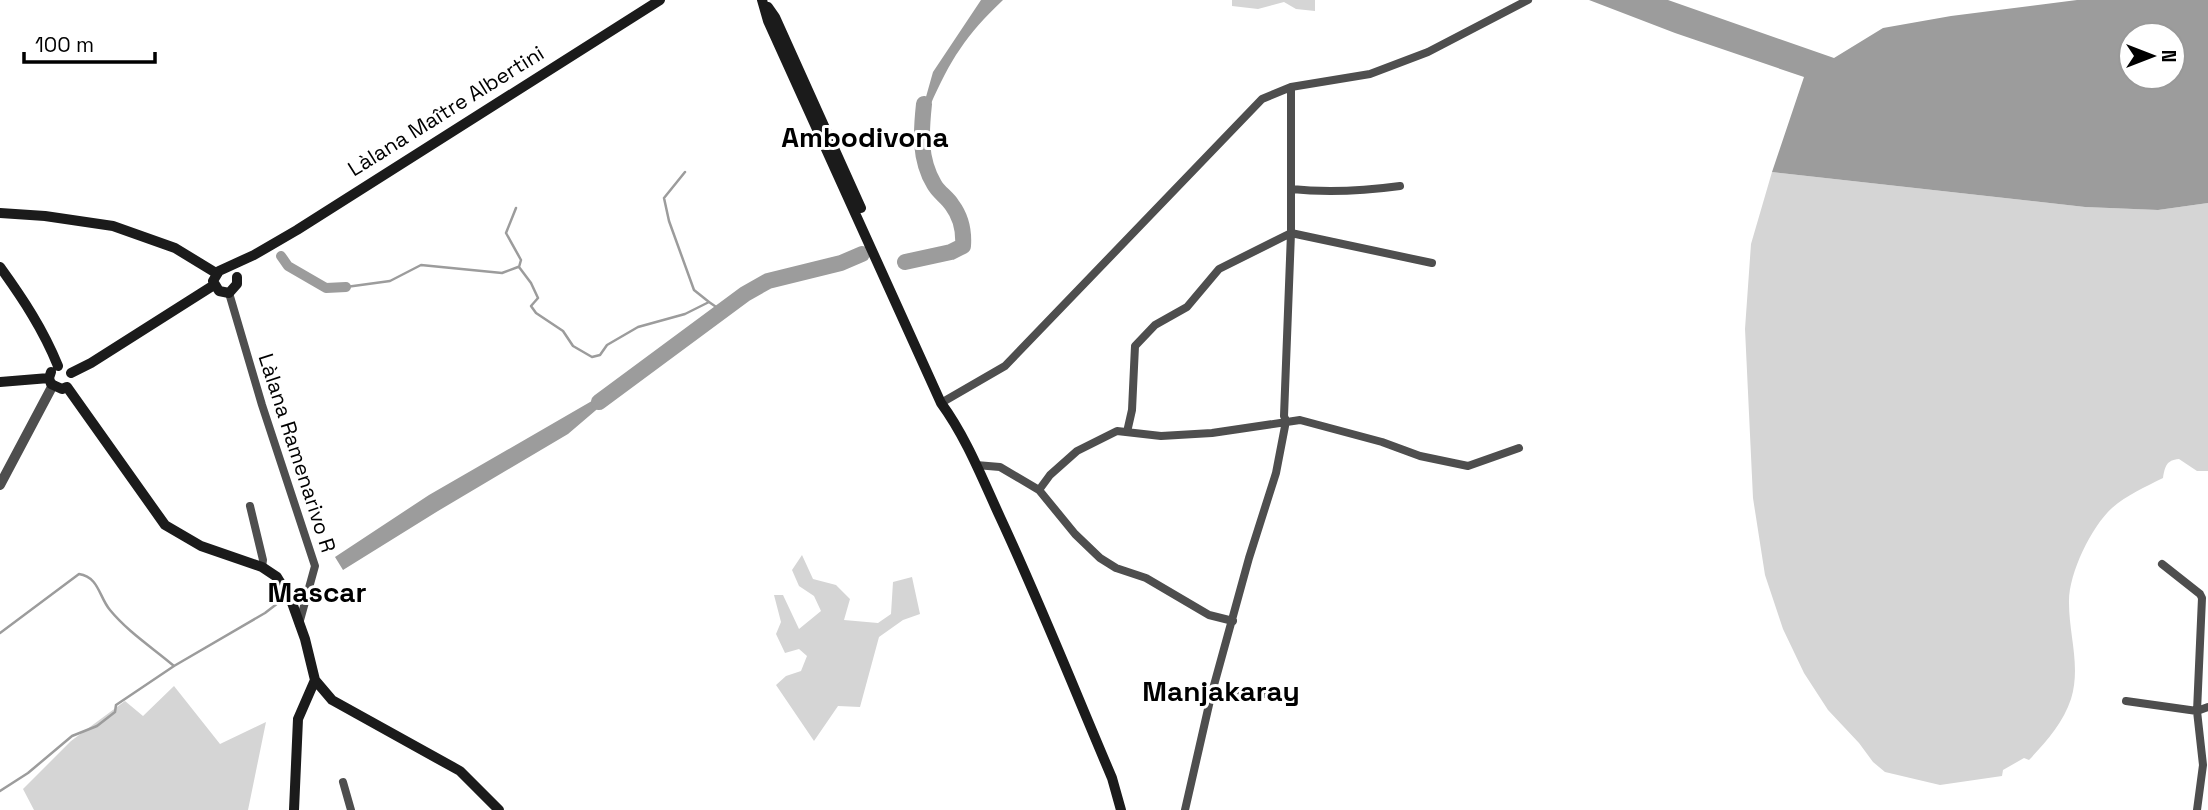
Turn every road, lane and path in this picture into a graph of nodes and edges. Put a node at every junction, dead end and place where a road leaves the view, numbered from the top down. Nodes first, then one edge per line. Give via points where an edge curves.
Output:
1 (660, 0) edge
2 (763, 0) edge
3 (1528, 0) edge
4 (1291, 87) junction
5 (1399, 186) dead end
6 (1291, 189) junction
7 (0, 213) edge
8 (1291, 233) junction
9 (254, 255) junction
10 (1432, 263) dead end
11 (0, 267) edge
12 (219, 271) junction
13 (237, 277) junction
14 (214, 285) junction
15 (229, 293) junction
16 (58, 366) junction
17 (71, 373) junction
18 (0, 382) edge
19 (51, 382) junction
20 (67, 387) junction
21 (944, 401) junction
22 (1286, 421) junction
23 (1127, 432) junction
24 (1519, 448) dead end
25 (976, 465) junction
26 (0, 485) edge
27 (1039, 490) junction
28 (250, 506) dead end
29 (2162, 564) dead end
30 (262, 567) junction
31 (1233, 621) junction
32 (299, 624) junction
33 (315, 680) junction
34 (1271, 695) dead end
35 (1211, 696) junction
36 (2126, 701) dead end
37 (2208, 707) edge
38 (2197, 710) junction
39 (343, 782) dead end
40 (294, 810) edge
41 (351, 810) edge
42 (499, 810) edge
43 (1121, 810) edge
44 (1185, 810) edge
45 (2197, 810) edge

1 - 9 main road, Làlana Maître Albertini
2 - 21 main road via 768,22 838,164
3 - 4 street via 1428,52 1370,74
4 - 6 street
4 - 21 street via 1262,99 1005,366
5 - 6 street via 1356,192
6 - 8 street
7 - 12 main road via 113,226 175,247
8 - 10 street
8 - 22 street
8 - 23 street via 1219,269 1186,307 1155,325 1135,346
9 - 12 main road, Làlana Maître Albertini
9 - 13 main road, Làlana Maître Albertini
11 - 16 main road via 47,337
12 - 13 main road via 232,271
12 - 14 main road
13 - 15 main road
14 - 15 main road via 219,292
14 - 17 main road
15 - 32 street, Làlana Ramenarivo R via 315,566
16 - 17 main road
16 - 19 main road via 52,368
17 - 20 main road
18 - 19 main road
19 - 20 main road
19 - 26 street
20 - 30 main road via 165,525 201,546
21 - 25 main road
22 - 23 street via 1212,433 1161,436
22 - 24 street via 1300,420 1468,466
22 - 31 street via 1276,473
23 - 27 street via 1117,431 1077,451
25 - 27 street via 1000,467
25 - 43 main road via 1112,778
27 - 31 street via 1100,558 1146,578 1209,615
28 - 30 street
29 - 38 street via 2202,598
30 - 32 main road via 277,578
31 - 35 street
32 - 33 main road
33 - 40 main road via 298,719
33 - 42 main road via 332,700 460,771
34 - 35 street via 1247,691
35 - 44 street
36 - 38 street
37 - 38 street
38 - 45 street via 2203,765
39 - 41 street

